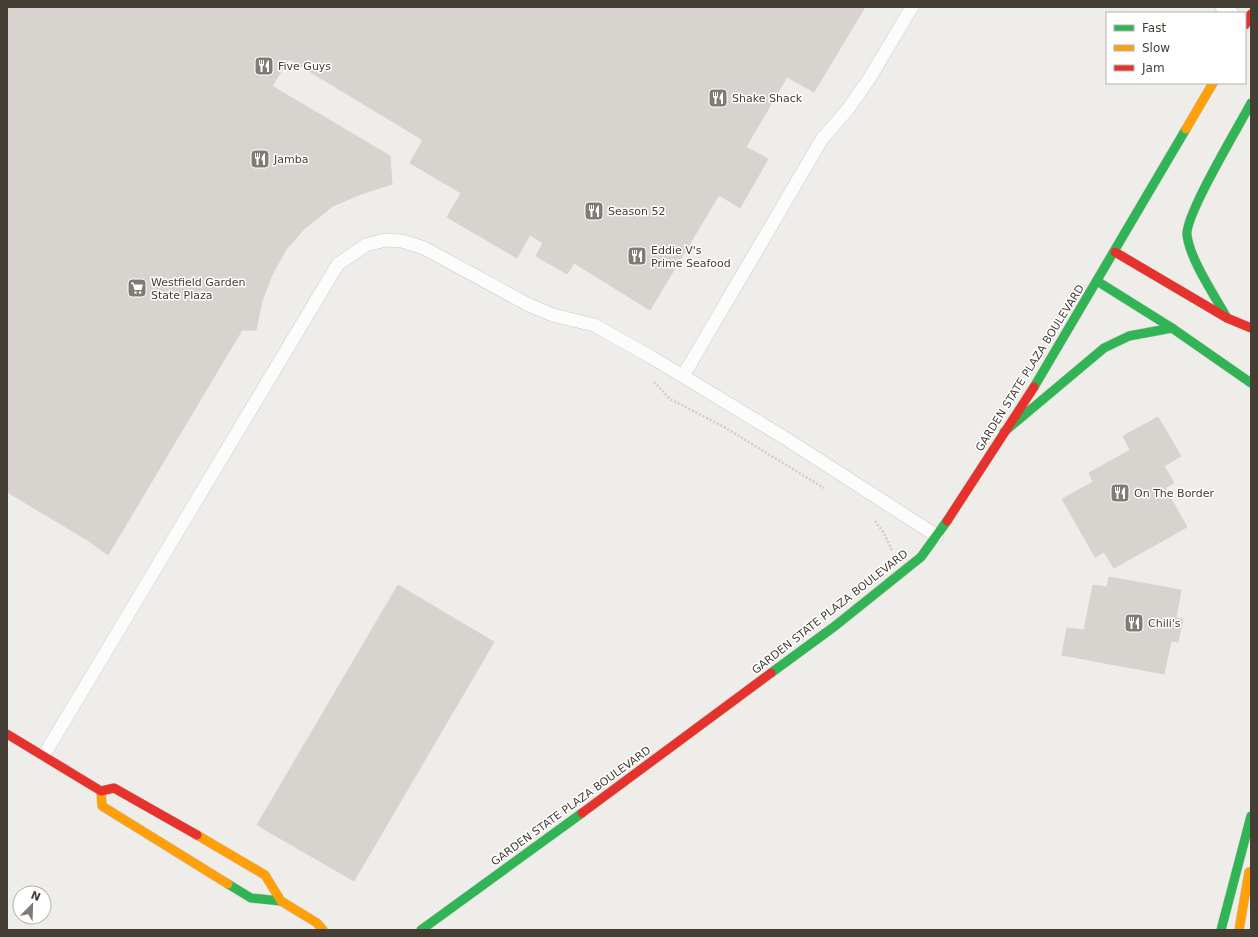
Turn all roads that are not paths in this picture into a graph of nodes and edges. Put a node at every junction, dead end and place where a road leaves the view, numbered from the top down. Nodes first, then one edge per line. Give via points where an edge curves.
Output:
1 (912, 7) edge
2 (1212, 84) edge
3 (1251, 103) edge
4 (1115, 252) junction
5 (1097, 281) junction
6 (1228, 318) junction
7 (1172, 328) junction
8 (1251, 328) edge
9 (683, 376) junction
10 (1251, 383) edge
11 (1004, 432) junction
12 (938, 536) junction
13 (7, 734) edge
14 (44, 755) junction
15 (101, 791) junction
16 (1251, 816) edge
17 (1250, 864) dead end
18 (282, 901) junction
19 (323, 930) edge
20 (421, 930) edge
21 (1221, 930) edge
22 (1239, 930) edge

1 - 9 lane via 869,79 822,139
2 - 4 main road, GARDEN STATE PLAZA BOULEVARD
3 - 6 main road via 1192,213 1187,234 1192,254
4 - 5 main road, GARDEN STATE PLAZA BOULEVARD
4 - 6 main road
5 - 7 main road
5 - 11 main road, GARDEN STATE PLAZA BOULEVARD via 1049,364
6 - 8 main road
7 - 10 main road
7 - 11 main road via 1119,338
9 - 12 lane
9 - 14 lane via 594,325 553,315 529,305 424,248 402,241 385,240 366,245 338,264
11 - 12 main road, GARDEN STATE PLAZA BOULEVARD
12 - 20 main road, GARDEN STATE PLAZA BOULEVARD via 921,557 835,626
13 - 14 main road
14 - 15 main road
15 - 18 main road via 114,788 265,875
15 - 18 main road via 102,806 245,894 252,898
16 - 21 main road
17 - 22 main road
18 - 19 main road via 317,923

